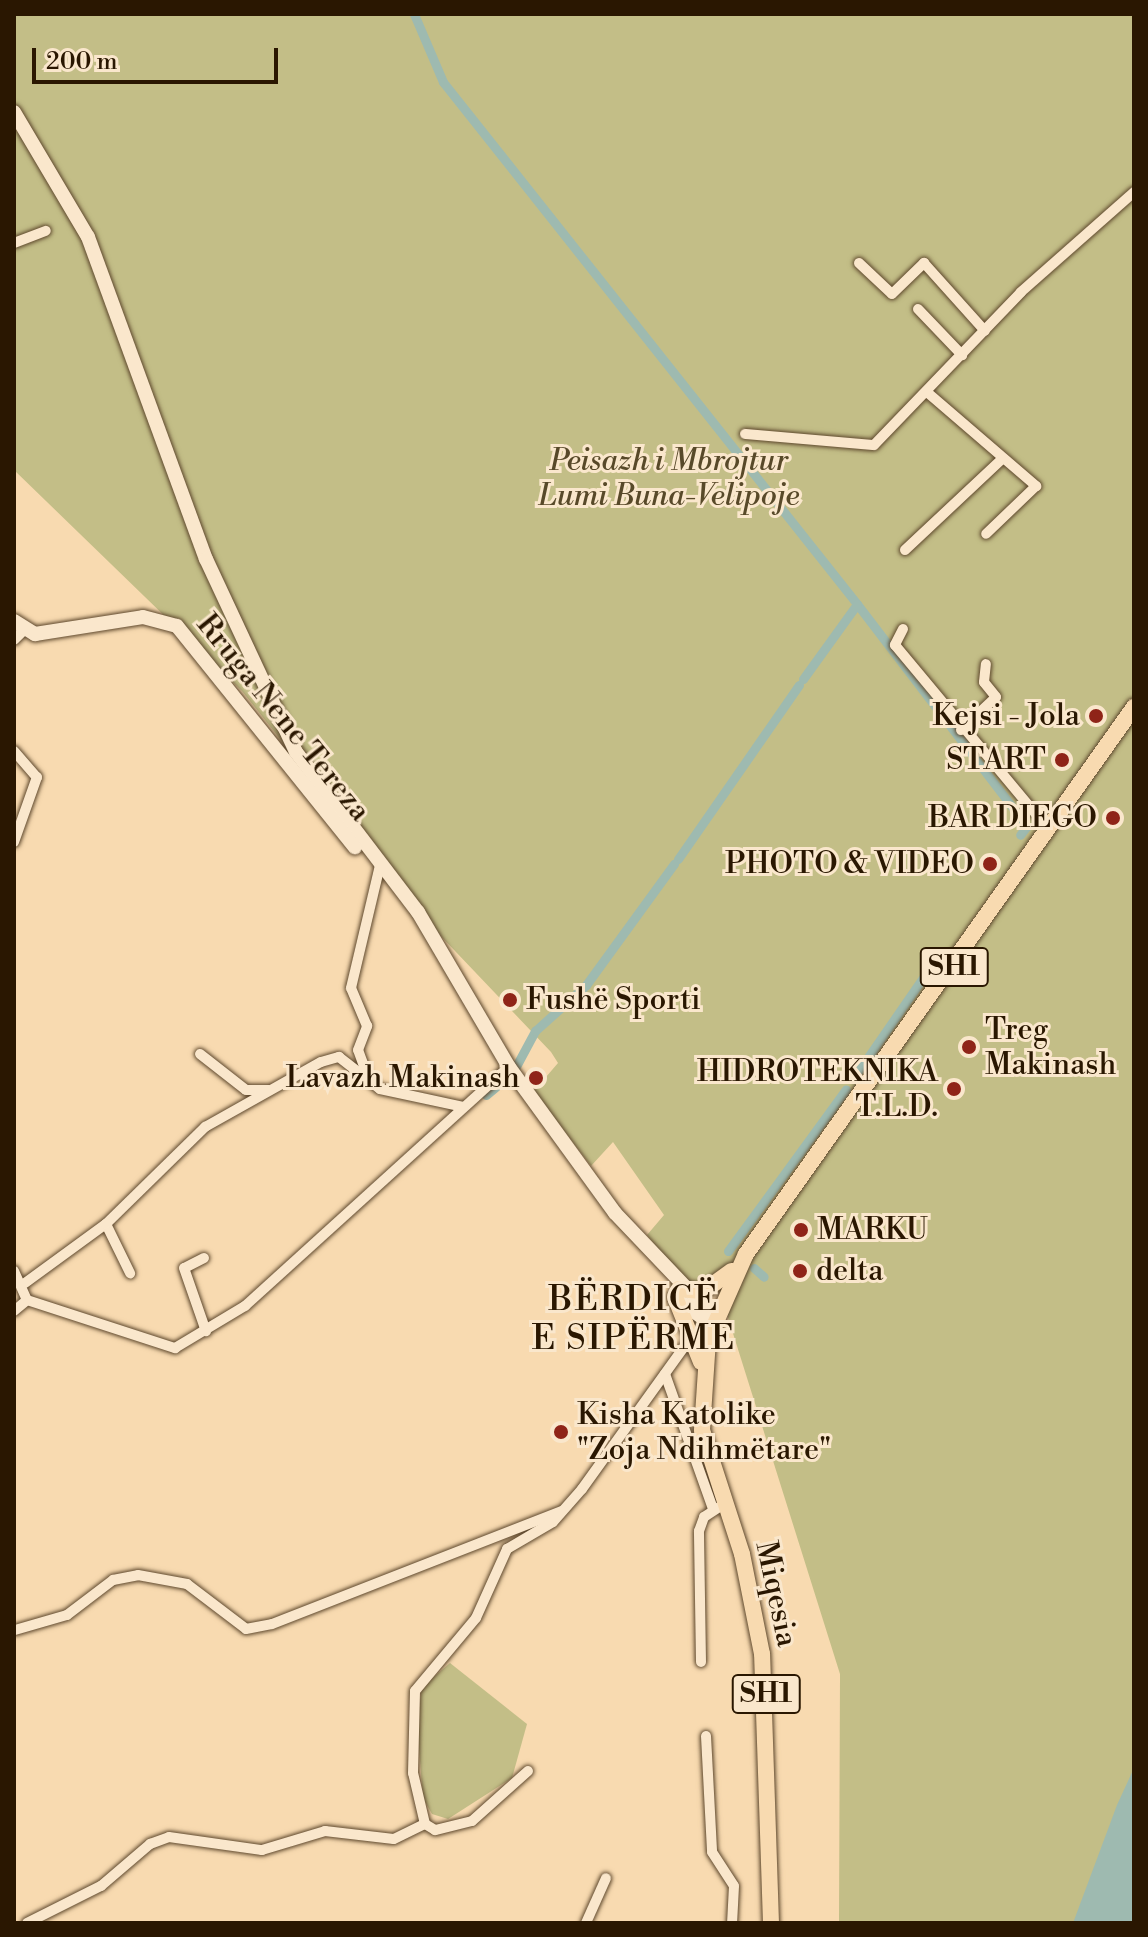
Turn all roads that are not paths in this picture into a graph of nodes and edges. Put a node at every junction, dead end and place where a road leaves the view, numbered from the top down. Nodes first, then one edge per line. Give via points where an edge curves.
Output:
1 (14, 112) edge
2 (1134, 192) edge
3 (46, 231) dead end
4 (14, 243) edge
5 (859, 263) dead end
6 (918, 309) dead end
7 (985, 331) junction
8 (962, 355) junction
9 (928, 393) junction
10 (745, 434) dead end
11 (1003, 458) junction
12 (986, 534) dead end
13 (905, 550) dead end
14 (903, 629) dead end
15 (17, 630) edge
16 (986, 664) dead end
17 (1134, 707) edge
18 (961, 730) junction
19 (14, 751) edge
20 (1049, 830) junction
21 (14, 842) edge
22 (376, 860) junction
23 (200, 1054) dead end
24 (513, 1073) junction
25 (368, 1075) junction
26 (286, 1084) junction
27 (463, 1107) junction
28 (106, 1224) junction
29 (204, 1258) dead end
30 (739, 1265) junction
31 (14, 1271) edge
32 (130, 1273) dead end
33 (25, 1283) junction
34 (677, 1293) junction
35 (27, 1300) junction
36 (14, 1311) edge
37 (714, 1322) junction
38 (206, 1331) junction
39 (693, 1334) junction
40 (702, 1373) junction
41 (665, 1374) junction
42 (719, 1506) junction
43 (564, 1510) junction
44 (15, 1630) edge
45 (701, 1662) dead end
46 (706, 1736) dead end
47 (528, 1771) dead end
48 (425, 1824) junction
49 (606, 1878) dead end
50 (27, 1923) edge
51 (586, 1923) edge
52 (732, 1923) edge
53 (771, 1923) edge

1 - 22 main road via 78,216 234,628 322,793
2 - 7 street
3 - 4 street
5 - 7 street via 892,294 924,263
6 - 8 street
7 - 8 street
8 - 9 street
9 - 10 street via 865,448
9 - 11 street
11 - 12 street via 1036,490
11 - 13 street
14 - 18 street via 895,645
15 - 22 main road, Rruga Nene Tereza via 47,635 143,617 177,626 341,835
16 - 18 street via 984,682 996,697
17 - 20 main road, SH1
18 - 20 street
19 - 21 street via 37,777
20 - 30 main road, SH1
22 - 24 main road via 430,929
22 - 25 street via 351,988 364,1008 358,1050
23 - 26 street via 211,1070 255,1093
24 - 27 street
24 - 34 main road
25 - 26 street via 339,1057
25 - 27 street via 380,1089
26 - 28 street via 205,1127
27 - 38 street via 245,1306
28 - 32 street
28 - 33 street
29 - 38 street via 184,1268
30 - 34 main road via 710,1289
30 - 37 main road, SH1
31 - 33 street
33 - 35 street
34 - 37 main road
34 - 39 main road
35 - 36 street
35 - 38 street via 166,1348
37 - 40 main road, SH1
39 - 40 main road
39 - 41 street
40 - 42 main road, Miqesia / SH1 via 700,1415
41 - 42 street
41 - 43 street
42 - 45 street via 701,1523 696,1564 706,1641
42 - 53 main road, Miqesia / SH1 via 762,1654
43 - 44 street via 272,1624 246,1629 187,1584 138,1575 113,1580 67,1615
43 - 48 street via 507,1549 471,1626 420,1680 410,1710
46 - 52 street via 712,1852 734,1886
47 - 48 street via 472,1821 435,1830
48 - 50 street via 394,1839 325,1831 262,1850 169,1837 150,1844 101,1886
49 - 51 street

